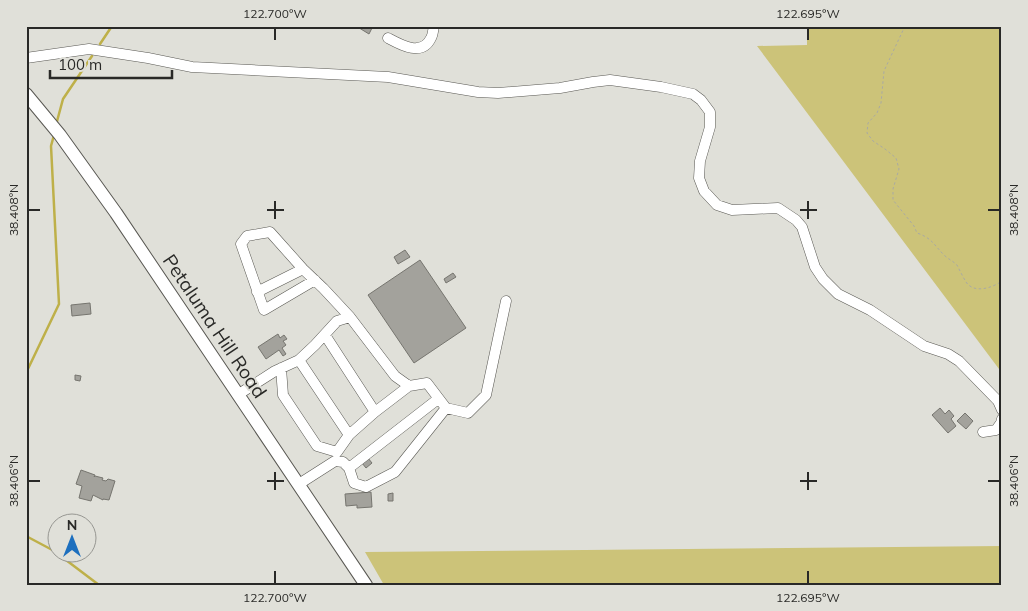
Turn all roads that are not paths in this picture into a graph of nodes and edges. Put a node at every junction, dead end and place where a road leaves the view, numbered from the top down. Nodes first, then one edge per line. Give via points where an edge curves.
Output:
1 (434, 26) edge
2 (388, 38) dead end
3 (26, 58) edge
4 (26, 94) edge
5 (303, 269) junction
6 (315, 280) junction
7 (257, 292) junction
8 (506, 300) dead end
9 (350, 317) junction
10 (324, 334) junction
11 (299, 360) junction
12 (281, 368) junction
13 (409, 386) junction
14 (239, 394) junction
15 (438, 399) junction
16 (446, 408) junction
17 (1002, 410) edge
18 (375, 412) junction
19 (1002, 420) edge
20 (983, 432) dead end
21 (349, 435) junction
22 (336, 457) junction
23 (349, 468) junction
24 (300, 484) junction
25 (366, 585) edge

1 - 2 lane via 431,38 416,49 404,47
3 - 17 lane via 89,49 192,67 388,77 478,92 560,88 610,80 693,94 710,112 710,127 700,161 699,178 704,192 717,205 732,210 778,208 796,220 802,227 815,266 838,294 870,310 924,346 959,361 998,401
4 - 14 main road, Petaluma Hill Road via 116,213
5 - 6 lane
5 - 7 lane
5 - 7 lane via 270,232 247,236 241,244
6 - 7 lane via 264,310
6 - 9 lane
8 - 16 lane via 486,395 468,412
9 - 10 lane via 337,321
9 - 13 lane via 395,376
10 - 11 lane
10 - 18 lane
11 - 12 lane
11 - 21 lane
12 - 14 lane
12 - 22 lane via 283,395 317,446
13 - 15 lane via 426,383
13 - 18 lane
14 - 24 main road, Petaluma Hill Road
15 - 16 lane
15 - 23 lane
16 - 23 lane via 395,472 366,486 354,483
18 - 21 lane
19 - 20 lane via 996,430
21 - 22 lane
22 - 23 lane
22 - 24 lane
24 - 25 main road, Petaluma Hill Road

